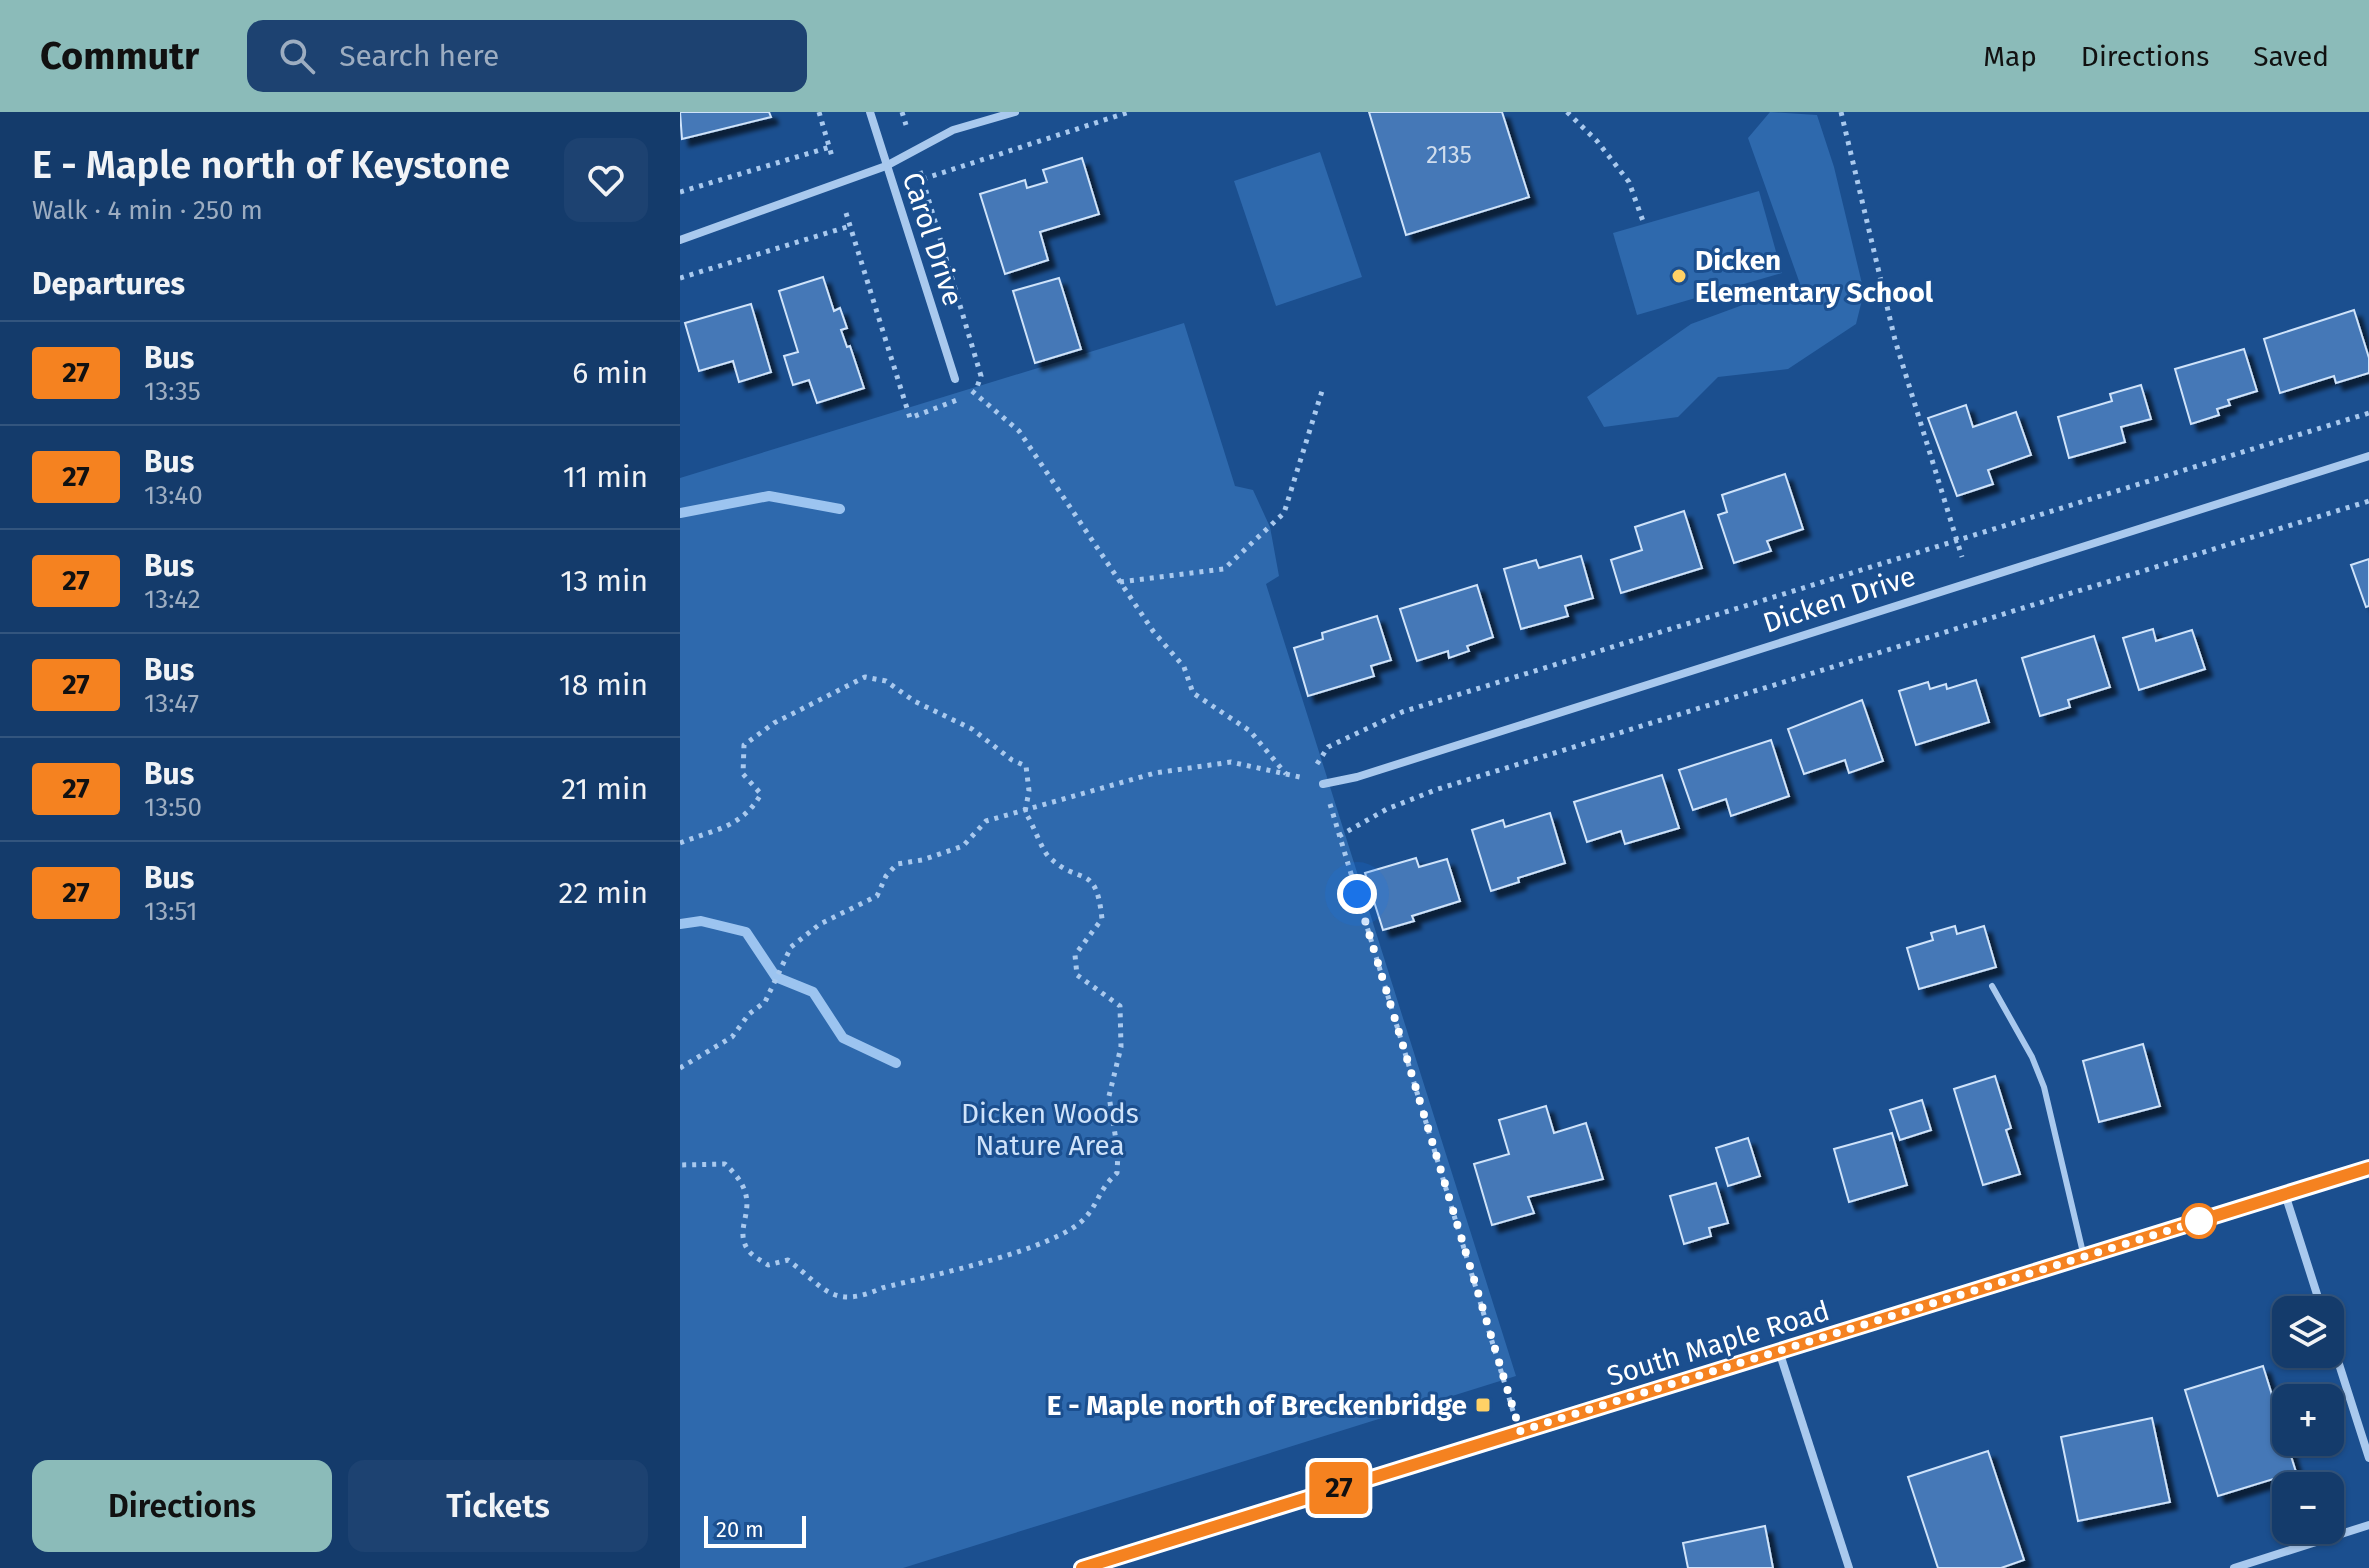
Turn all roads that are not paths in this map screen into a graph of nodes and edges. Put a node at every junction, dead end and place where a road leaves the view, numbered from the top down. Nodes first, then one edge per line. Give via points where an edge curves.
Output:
1 (870, 112) edge
2 (1015, 112) edge
3 (886, 166) junction
4 (680, 240) edge
5 (955, 379) road end
6 (2369, 456) edge
7 (1323, 784) road end
8 (1992, 986) dead end
9 (2369, 1168) edge
10 (2285, 1194) junction
11 (2084, 1257) junction
12 (2318, 1296) edge
13 (1779, 1351) junction
14 (2340, 1368) edge
15 (2369, 1458) edge
16 (2369, 1525) edge
17 (1082, 1568) edge
18 (1849, 1568) edge
19 (2234, 1568) edge

1 - 3 street, Carol Drive
2 - 3 street via 953,130
3 - 4 street
3 - 5 street, Carol Drive
6 - 7 street, Dicken Drive
8 - 11 lane via 2044,1087
9 - 10 street, South Maple Road
10 - 11 street, South Maple Road
10 - 12 street
11 - 13 street, South Maple Road
13 - 17 street, South Maple Road
13 - 18 street
14 - 15 street
16 - 19 street

